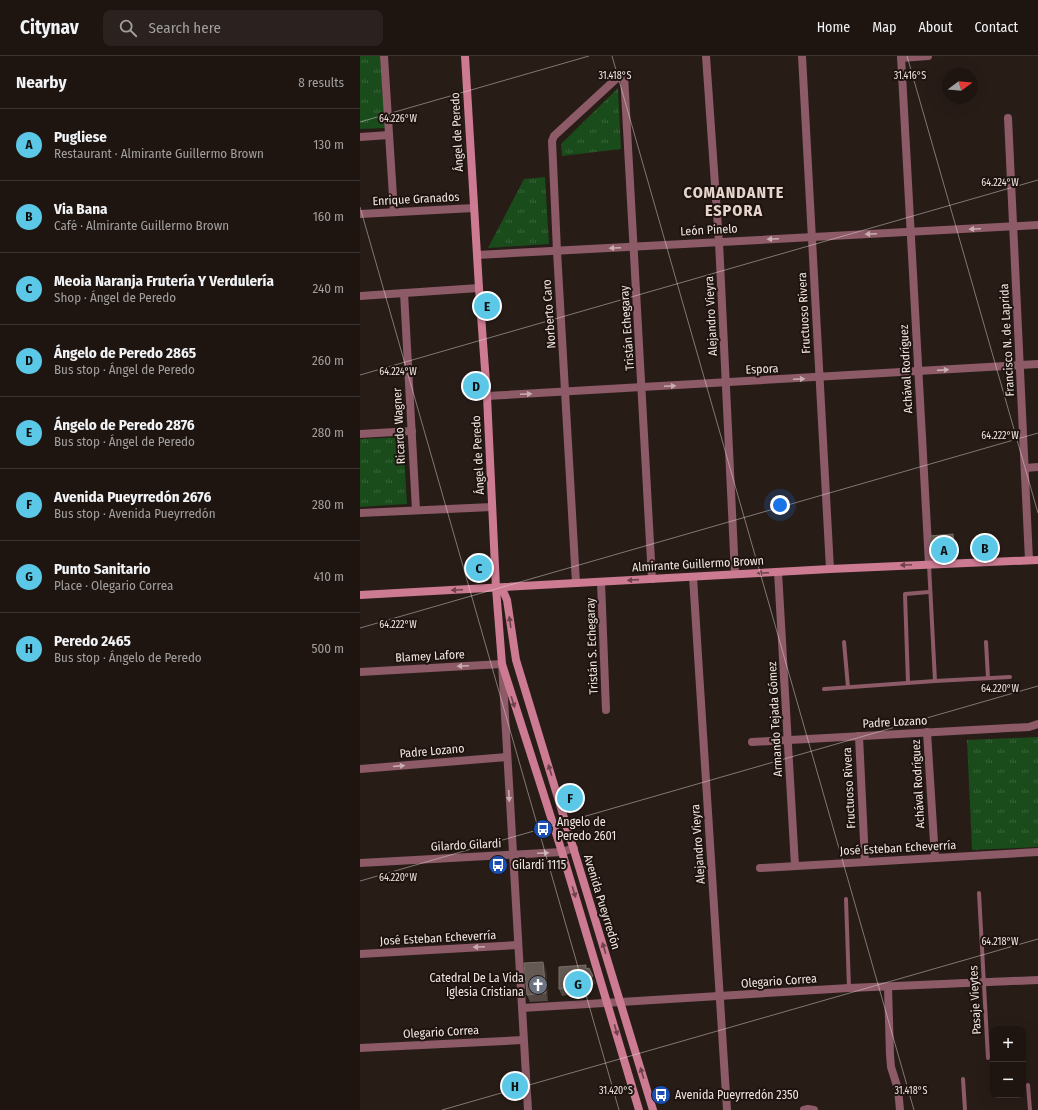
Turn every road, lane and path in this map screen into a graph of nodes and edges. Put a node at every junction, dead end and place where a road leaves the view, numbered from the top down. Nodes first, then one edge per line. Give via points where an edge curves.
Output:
1 (384, 56) edge
2 (465, 56) edge
3 (706, 56) edge
4 (802, 56) edge
5 (928, 56) edge
6 (901, 57) edge
7 (624, 75) joint
8 (1008, 118) dead end
9 (389, 135) junction
10 (360, 137) edge
11 (474, 208) junction
12 (394, 212) junction
13 (360, 214) edge
14 (1038, 225) edge
15 (1014, 227) junction
16 (910, 232) junction
17 (812, 237) junction
18 (719, 242) junction
19 (634, 246) junction
20 (556, 251) junction
21 (477, 255) junction
22 (479, 288) junction
23 (404, 293) junction
24 (360, 296) edge
25 (1038, 364) edge
26 (1020, 366) junction
27 (918, 372) junction
28 (820, 378) junction
29 (726, 383) junction
30 (642, 388) junction
31 (566, 392) junction
32 (487, 396) junction
33 (412, 431) junction
34 (360, 434) edge
35 (1038, 467) edge
36 (1025, 468) junction
37 (492, 507) junction
38 (416, 510) junction
39 (360, 514) edge
40 (1029, 560) junction
41 (1038, 560) edge
42 (929, 564) junction
43 (830, 569) junction
44 (778, 572) junction
45 (735, 574) junction
46 (693, 577) junction
47 (652, 579) junction
48 (602, 582) junction
49 (576, 583) junction
50 (496, 588) junction
51 (929, 592) junction
52 (360, 595) edge
53 (844, 642) dead end
54 (986, 642) dead end
55 (502, 664) junction
56 (360, 672) edge
57 (1010, 677) dead end
58 (988, 678) junction
59 (936, 681) junction
60 (908, 683) junction
61 (848, 687) junction
62 (824, 689) dead end
63 (606, 710) dead end
64 (1038, 724) edge
65 (927, 732) junction
66 (859, 736) junction
67 (788, 740) junction
68 (752, 742) dead end
69 (507, 758) junction
70 (360, 769) edge
71 (574, 848) junction
72 (562, 852) junction
73 (1038, 852) edge
74 (512, 854) junction
75 (935, 858) junction
76 (865, 862) junction
77 (360, 863) edge
78 (795, 866) junction
79 (760, 868) dead end
80 (979, 893) dead end
81 (846, 899) dead end
82 (518, 945) junction
83 (360, 954) edge
84 (1038, 980) edge
85 (984, 982) junction
86 (888, 987) junction
87 (849, 988) junction
88 (720, 997) junction
89 (621, 1003) junction
90 (608, 1004) junction
91 (522, 1008) junction
92 (523, 1040) junction
93 (360, 1048) edge
94 (988, 1058) dead end
95 (963, 1079) dead end
96 (1028, 1085) dead end
97 (528, 1110) edge
98 (639, 1110) edge
99 (653, 1110) edge
100 (727, 1110) edge
101 (804, 1110) edge
102 (814, 1110) edge
103 (900, 1110) edge
104 (965, 1110) edge
105 (1030, 1110) edge

1 - 9 street
2 - 11 main road, Ángel de Peredo
3 - 18 street, Alejandro Vieyra
4 - 17 street, Fructuoso Rivera
5 - 6 street
6 - 16 street, Achával Rodríguez
7 - 19 street, Tristán Echegaray
7 - 20 street, Norberto Caro via 617,78 554,136 552,141
8 - 15 street, Francisco N. de Laprida
9 - 10 street
9 - 12 street
11 - 12 street, Enrique Granados
11 - 21 main road, Ángel de Peredo
12 - 13 street, Enrique Granados
14 - 15 street, León Pinelo
15 -> 16 street, León Pinelo
15 - 26 street, Francisco N. de Laprida
16 -> 17 street, León Pinelo
16 - 27 street, Achával Rodríguez
17 -> 18 street, León Pinelo
17 - 28 street, Fructuoso Rivera
18 - 19 street, León Pinelo
18 - 29 street, Alejandro Vieyra
19 -> 20 street, León Pinelo
19 - 30 street, Tristán Echegaray
20 - 21 street, León Pinelo
20 - 31 street, Norberto Caro
21 - 22 main road, Ángel de Peredo
22 - 23 street
22 - 32 main road, Ángel de Peredo
23 - 24 street
23 - 33 street, Ricardo Wagner
25 - 26 street, Espora
27 -> 26 street, Espora
26 - 36 street, Francisco N. de Laprida
27 - 28 street, Espora
27 - 42 street, Achával Rodríguez
29 -> 28 street, Espora
28 - 43 street, Fructuoso Rivera
30 -> 29 street, Espora
29 - 45 street, Alejandro Vieyra
30 - 31 street, Espora
30 - 47 street, Tristán Echegaray
32 -> 31 street, Espora
31 - 49 street, Norberto Caro
32 - 37 main road, Ángel de Peredo
33 - 34 street
33 - 38 street, Ricardo Wagner
35 - 36 street
36 - 40 street, Francisco N. de Laprida
37 - 38 street
37 - 50 main road, Ángel de Peredo
38 - 39 street
40 - 41 main road, Almirante Guillermo Brown
40 - 42 main road, Almirante Guillermo Brown
42 -> 43 main road, Almirante Guillermo Brown
42 - 51 lane, Achával Rodríguez
43 - 44 main road, Almirante Guillermo Brown
44 -> 45 main road, Almirante Guillermo Brown
44 - 67 street, Armando Tejada Gómez
45 - 46 main road, Almirante Guillermo Brown
46 - 47 main road, Almirante Guillermo Brown
46 - 88 street, Alejandro Vieyra
47 -> 48 main road, Almirante Guillermo Brown
48 - 49 main road, Almirante Guillermo Brown
48 - 63 street, Tristán S. Echegaray
49 - 50 main road, Almirante Guillermo Brown
50 -> 52 main road, Almirante Guillermo Brown
50 - 55 main road, Ángel de Peredo
71 -> 50 main road, Avenida Pueyrredón via 516,660 507,600 504,593
51 - 59 lane, Achával Rodríguez
51 - 60 lane via 905,594
53 - 61 lane
54 - 58 lane
55 -> 56 street, Blamey Lafore
55 - 69 street, Ángel de Peredo
55 -> 72 main road, Avenida Pueyrredón
57 - 58 lane
58 - 59 lane
59 - 60 lane
60 - 61 lane
61 - 62 lane
64 - 65 street, Padre Lozano via 1029,727
65 - 66 street, Padre Lozano
65 - 75 street, Achával Rodríguez
66 - 67 street, Padre Lozano
66 - 76 street, Fructuoso Rivera
67 - 68 street, Padre Lozano
67 - 78 street, Armando Tejada Gómez
70 -> 69 street, Padre Lozano
69 -> 74 street, Ángel de Peredo
71 - 72 street, Gilardo Gilardi
89 -> 71 main road, Avenida Pueyrredón
74 -> 72 street, Gilardo Gilardi
72 -> 90 main road, Avenida Pueyrredón
73 - 75 street, José Esteban Echeverría
74 - 77 street, Gilardo Gilardi
74 - 82 street, Ángel de Peredo
75 - 76 street, José Esteban Echeverría
76 - 78 street, José Esteban Echeverría
78 - 79 street, José Esteban Echeverría
80 - 85 lane, Pasaje Vieytes
81 - 87 lane
82 -> 83 street, José Esteban Echeverría
82 - 91 street, Ángel de Peredo
84 - 85 street, Olegario Correa
85 - 86 street, Olegario Correa
85 - 94 lane, Pasaje Vieytes
86 - 87 street, Olegario Correa
86 - 103 street via 890,1055
87 - 88 street, Olegario Correa
88 - 89 street, Olegario Correa
88 - 100 street, Alejandro Vieyra
89 - 90 street, Olegario Correa
99 -> 89 main road, Avenida Pueyrredón
90 - 91 street, Olegario Correa
90 -> 98 main road, Avenida Pueyrredón
91 - 92 street, Ángel de Peredo
92 - 93 street, Olegario Correa
92 - 97 street, Ángel de Peredo
95 - 104 lane
96 - 105 lane
101 - 102 street

